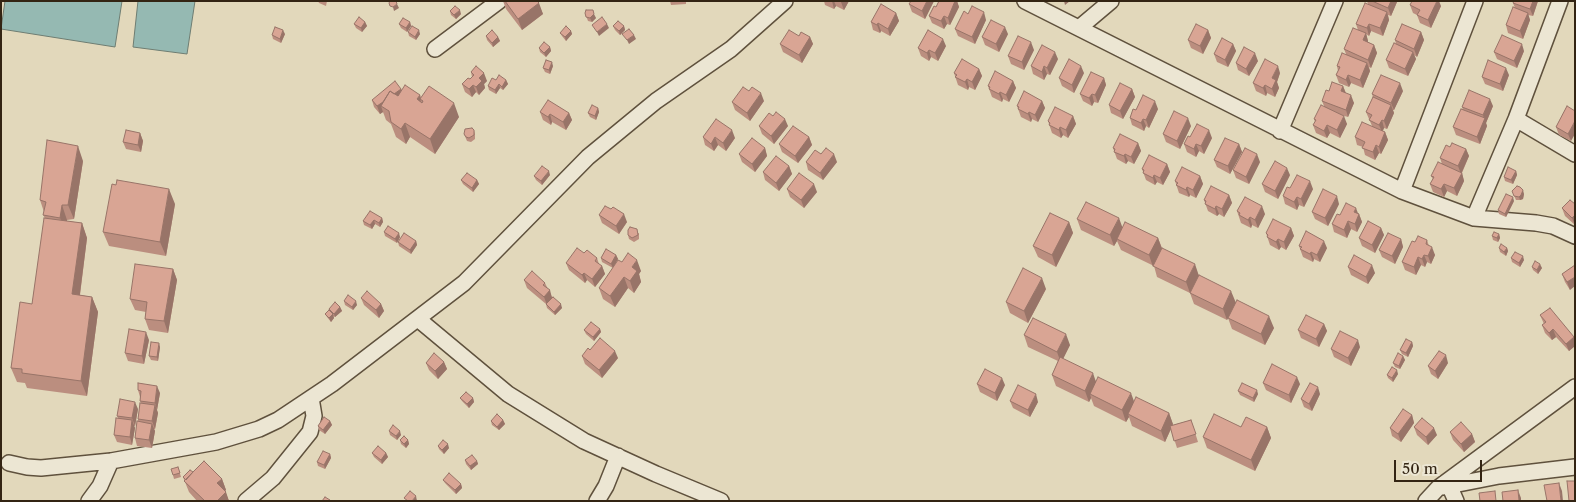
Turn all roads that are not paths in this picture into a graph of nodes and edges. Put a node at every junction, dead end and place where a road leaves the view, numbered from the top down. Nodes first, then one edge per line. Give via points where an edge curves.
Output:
1 (499, 1) edge
2 (785, 1) edge
3 (1026, 1) edge
4 (1111, 1) edge
5 (1335, 1) edge
6 (1475, 1) edge
7 (1560, 1) edge
8 (1079, 28) junction
9 (435, 49) dead end
10 (1516, 119) junction
11 (1280, 131) junction
12 (1575, 154) edge
13 (1402, 190) junction
14 (1474, 218) junction
15 (1575, 236) edge
16 (418, 319) junction
17 (1575, 387) edge
18 (311, 398) junction
19 (618, 456) junction
20 (111, 461) junction
21 (9, 463) dead end
22 (1575, 466) edge
23 (1444, 487) junction
24 (89, 501) edge
25 (246, 501) edge
26 (597, 501) edge
27 (721, 501) edge
28 (1426, 501) edge
29 (1456, 501) edge

1 - 9 street
2 - 16 street via 731,49 656,100 588,157 464,283
3 - 8 street
4 - 8 street
5 - 11 street
6 - 13 street
7 - 10 street
8 - 11 street
10 - 12 street
10 - 14 street
11 - 13 street
13 - 14 street
14 - 15 street via 1536,222
16 - 18 street
16 - 19 street via 508,394 584,440
17 - 23 street
18 - 20 street via 278,420 245,434
18 - 25 street via 314,416 310,432 273,478
19 - 26 street
19 - 27 street
20 - 21 street via 41,468
20 - 24 street
22 - 23 street
23 - 28 street
23 - 29 street

